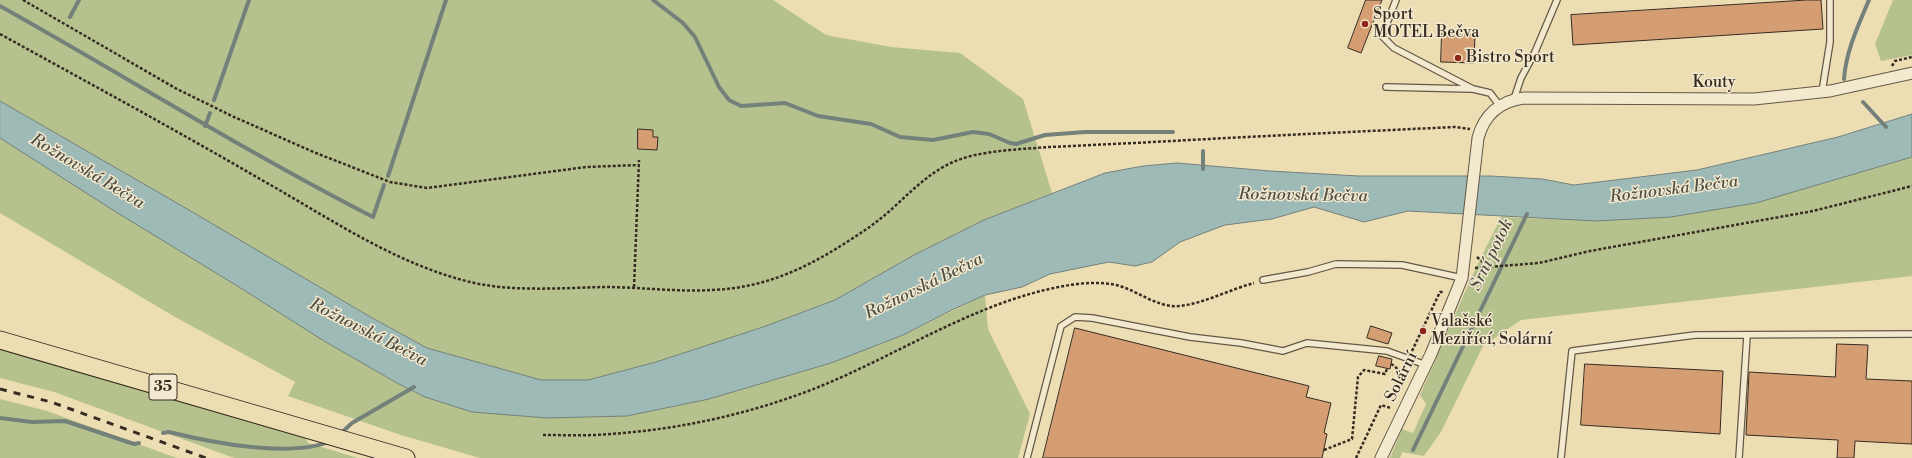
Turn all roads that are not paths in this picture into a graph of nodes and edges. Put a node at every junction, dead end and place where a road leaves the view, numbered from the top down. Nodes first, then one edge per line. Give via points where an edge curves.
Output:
1 (1396, 0) edge
2 (1557, 0) edge
3 (1830, 0) edge
4 (1912, 73) edge
5 (1386, 87) dead end
6 (1473, 89) junction
7 (1822, 92) junction
8 (1514, 99) junction
9 (1500, 106) junction
10 (1468, 240) joint
11 (1463, 273) junction
12 (1262, 280) road end
13 (1912, 334) edge
14 (1747, 336) junction
15 (0, 340) edge
16 (1426, 365) junction
17 (406, 458) edge
18 (1027, 458) edge
19 (1381, 458) edge
20 (1562, 458) edge
21 (1739, 458) edge

1 - 6 lane via 1382,36 1394,48
2 - 8 lane via 1542,38 1518,84
3 - 7 lane via 1830,42
4 - 7 street, Kouty
5 - 6 lane
6 - 9 lane via 1490,93
7 - 8 street, Kouty via 1754,99
8 - 9 street, Kouty
9 - 10 street, Kouty via 1487,118 1479,132
10 - 11 street, Solární
11 - 12 lane via 1402,265 1336,264
11 - 16 street, Solární
13 - 14 lane
14 - 20 lane via 1695,335 1572,351
14 - 21 lane
15 - 17 main road, 35
16 - 18 lane via 1387,351 1307,343 1284,351 1075,316 1061,326
16 - 19 street, Solární

